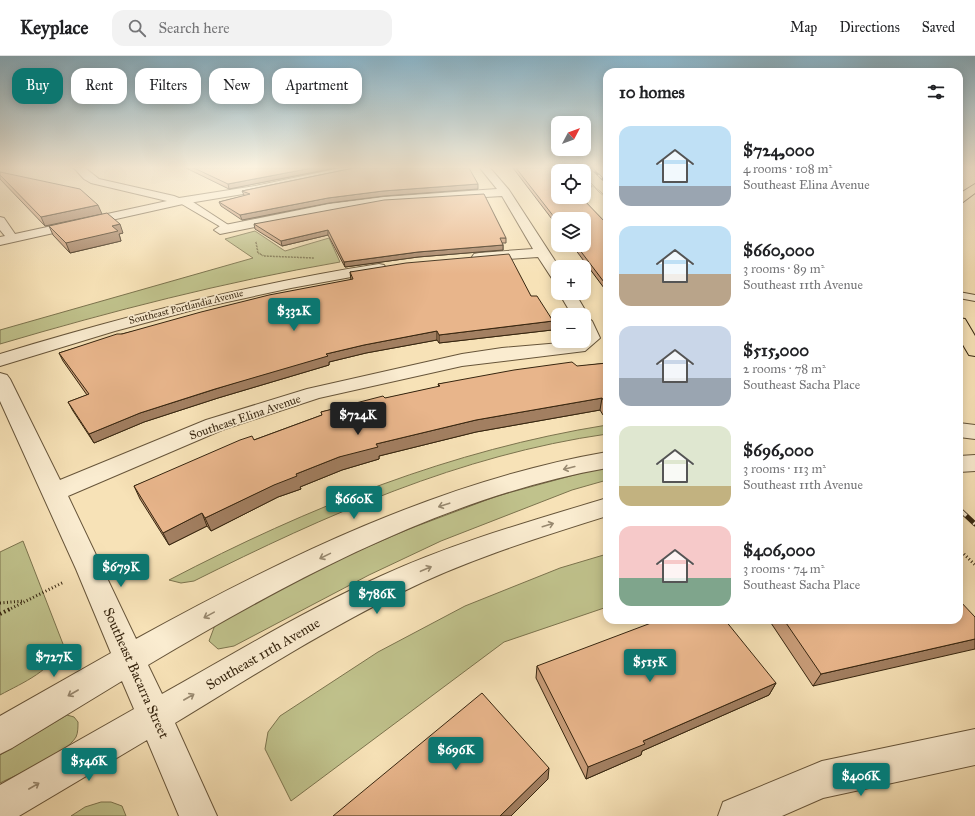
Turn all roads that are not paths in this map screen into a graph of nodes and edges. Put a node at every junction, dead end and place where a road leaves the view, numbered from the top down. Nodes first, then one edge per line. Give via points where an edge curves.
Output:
1 (170, 203) edge
2 (189, 203) edge
3 (361, 203) edge
4 (512, 203) edge
5 (0, 221) edge
6 (224, 229) joint
7 (6, 235) edge
8 (543, 252) junction
9 (467, 258) edge
10 (551, 265) edge
11 (394, 266) edge
12 (963, 296) edge
13 (975, 298) edge
14 (963, 330) edge
15 (568, 348) edge
16 (975, 351) edge
17 (0, 360) edge
18 (0, 379) edge
19 (963, 430) edge
20 (975, 432) edge
21 (603, 461) edge
22 (975, 463) edge
23 (963, 464) edge
24 (53, 492) junction
25 (603, 508) edge
26 (131, 660) junction
27 (155, 716) junction
28 (0, 736) edge
29 (975, 747) edge
30 (0, 806) edge
31 (198, 816) edge
32 (737, 816) edge

1 - 7 street
2 - 6 lane
3 - 6 street via 282,216
4 - 8 street
5 - 7 street
8 - 9 street
8 - 10 street
11 - 17 street, Southeast Portlandia Avenue via 326,276 226,296 144,317
12 - 13 lane
14 - 16 main road
15 - 24 street, Southeast Elina Avenue via 462,360 314,393 214,425
18 - 24 street, Southeast Bacarra Street
19 - 20 street
21 -> 26 street via 512,482 368,535 275,580
22 - 23 street
24 - 26 street, Southeast Bacarra Street
27 -> 25 street, Southeast 11th Avenue via 321,620 391,584 460,555
26 - 27 street, Southeast Bacarra Street
26 -> 28 street
30 -> 27 street, Southeast 11th Avenue
27 - 31 street, Southeast Bacarra Street
29 - 32 street via 822,780

